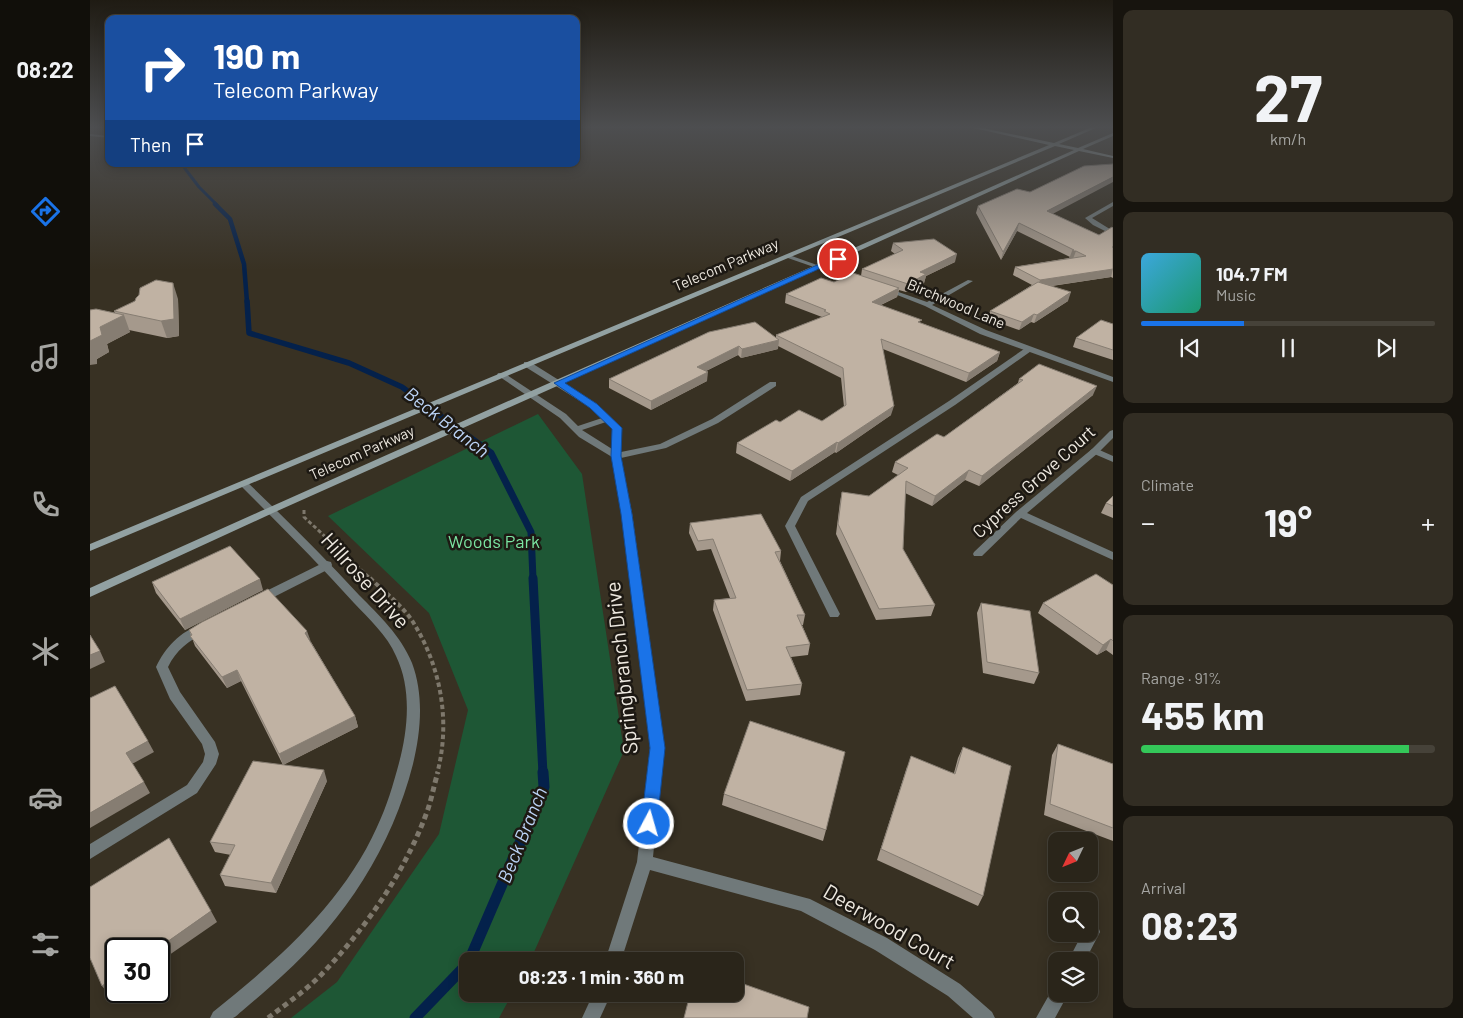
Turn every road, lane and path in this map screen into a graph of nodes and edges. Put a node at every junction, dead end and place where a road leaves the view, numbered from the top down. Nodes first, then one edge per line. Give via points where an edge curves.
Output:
1 (981, 175) edge
2 (1025, 175) edge
3 (1113, 204) edge
4 (1113, 233) edge
5 (787, 256) junction
6 (819, 267) junction
7 (970, 281) dead end
8 (864, 282) edge
9 (873, 285) edge
10 (927, 305) junction
11 (1030, 349) junction
12 (527, 364) junction
13 (501, 375) junction
14 (1113, 380) edge
15 (558, 383) junction
16 (773, 384) dead end
17 (532, 394) junction
18 (607, 419) junction
19 (576, 429) junction
20 (1113, 433) edge
21 (1095, 451) junction
22 (616, 456) junction
23 (1113, 459) edge
24 (244, 484) junction
25 (309, 506) dead end
26 (270, 510) junction
27 (1020, 514) junction
28 (90, 548) edge
29 (978, 554) dead end
30 (1113, 556) edge
31 (327, 566) junction
32 (90, 593) edge
33 (249, 604) edge
34 (834, 614) dead end
35 (214, 622) edge
36 (90, 852) edge
37 (645, 862) junction
38 (616, 952) edge
39 (598, 1002) edge
40 (1054, 1002) edge
41 (219, 1018) edge
42 (268, 1018) edge
43 (591, 1018) edge
44 (986, 1018) edge
45 (1045, 1018) edge

1 - 5 street, Telecom Parkway
2 - 6 street, Telecom Parkway
3 - 4 street via 1088,218
5 - 6 street
5 - 12 street, Telecom Parkway
6 - 8 street
6 - 15 street, Telecom Parkway
7 - 10 street
9 - 10 street, Birchwood Lane
10 - 11 street, Birchwood Lane
11 - 14 street, Birchwood Lane
11 - 34 street via 804,499 790,526
12 - 13 street, Telecom Parkway
12 - 15 street, Springbranch Drive
13 - 17 street
13 - 24 street, Telecom Parkway
15 - 17 street, Telecom Parkway
15 - 18 street, Springbranch Drive via 594,406
16 - 22 street via 714,421 663,446
17 - 19 street
17 - 26 street, Telecom Parkway
18 - 19 street
18 - 22 street, Springbranch Drive via 617,428
19 - 22 street
20 - 21 street, Cypress Grove Court
21 - 23 street
21 - 27 street, Cypress Grove Court
22 - 37 street, Springbranch Drive via 627,514 657,748
24 - 26 street, Hillrose Drive
24 - 28 street, Telecom Parkway
25 - 42 path via 303,511 304,517 413,621 427,645 445,710 444,750 434,791 393,881 358,931 320,976
26 - 31 street, Hillrose Drive
26 - 32 street, Telecom Parkway
27 - 29 street, Cypress Grove Court
27 - 30 street
31 - 33 street
31 - 41 street, Hillrose Drive via 382,626 405,661 413,696 412,735 404,779 385,828 350,889 314,935
35 - 36 street via 174,646 162,667 175,696 208,742 212,754 209,764 192,789
37 - 38 street, Springbranch Drive
37 - 44 street, Deerwood Court via 804,904 881,944 954,990
39 - 43 street
40 - 45 street

